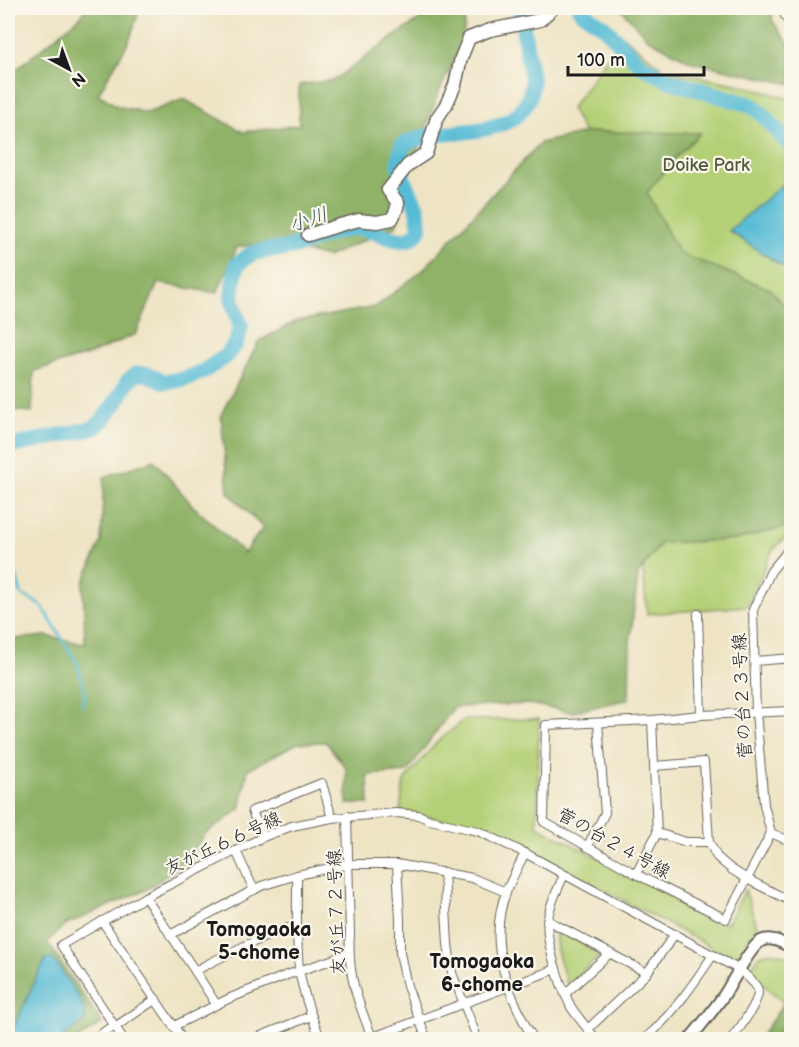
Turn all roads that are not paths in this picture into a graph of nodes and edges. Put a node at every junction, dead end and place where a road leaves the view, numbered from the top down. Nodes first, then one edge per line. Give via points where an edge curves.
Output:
1 (553, 8) edge
2 (781, 8) edge
3 (792, 28) edge
4 (308, 235) dead end
5 (789, 549) edge
6 (792, 559) edge
7 (698, 614) dead end
8 (792, 658) edge
9 (754, 661) junction
10 (792, 711) edge
11 (756, 712) junction
12 (701, 714) junction
13 (652, 720) junction
14 (598, 723) junction
15 (655, 766) junction
16 (347, 816) junction
17 (332, 818) junction
18 (657, 833) junction
19 (771, 833) junction
20 (263, 837) junction
21 (709, 842) junction
22 (792, 842) edge
23 (587, 847) junction
24 (236, 851) junction
25 (525, 853) junction
26 (349, 864) junction
27 (397, 864) junction
28 (444, 872) junction
29 (636, 874) junction
30 (297, 875) junction
31 (564, 875) junction
32 (747, 879) junction
33 (254, 890) junction
34 (506, 892) junction
35 (145, 897) junction
36 (792, 902) edge
37 (547, 920) junction
38 (102, 921) junction
39 (297, 925) junction
40 (675, 934) junction
41 (170, 935) junction
42 (792, 948) edge
43 (610, 952) junction
44 (349, 954) junction
45 (713, 955) junction
46 (556, 969) junction
47 (300, 970) junction
48 (740, 970) junction
49 (195, 971) junction
50 (647, 973) junction
51 (507, 987) junction
52 (566, 993) junction
53 (156, 999) junction
54 (464, 1003) junction
55 (216, 1004) junction
56 (311, 1016) junction
57 (419, 1020) junction
58 (174, 1026) junction
59 (116, 1027) junction
60 (588, 1029) junction
61 (370, 1039) edge
62 (93, 1040) edge
63 (124, 1040) edge
64 (183, 1040) edge
65 (251, 1040) edge
66 (321, 1040) edge
67 (427, 1040) edge
68 (478, 1040) edge
69 (535, 1040) edge
70 (597, 1040) edge
71 (644, 1040) edge
72 (689, 1040) edge
73 (730, 1040) edge

1 - 4 main road via 540,20 470,38 426,153 408,165 388,190 398,203 392,219 359,220
2 - 3 street
5 - 6 street
5 - 9 street, 菅の台２３号線 via 771,571 753,610
7 - 12 street
8 - 9 street
9 - 11 street, 菅の台２３号線
10 - 11 street, 菅の台２４号線
11 - 12 street, 菅の台２４号線
11 - 19 street, 菅の台２３号線 via 764,805
12 - 13 street, 菅の台２４号線
13 - 14 street, 菅の台２４号線
13 - 15 street
14 - 23 street via 605,813
14 - 23 street, 菅の台２４号線 via 546,725 544,822
15 - 18 street
15 - 21 street via 704,762
16 - 17 street, 友が丘６６号線
16 - 25 street, 友が丘６６号線 via 418,815 478,831
16 - 26 street, 友が丘７２号線
17 - 20 street, 友が丘６６号線
17 - 20 street via 322,783 252,811
18 - 21 street via 686,842
18 - 29 street
19 - 22 street
19 - 32 street, 菅の台２４号線
20 - 24 street, 友が丘６６号線
21 - 32 street via 717,857
23 - 29 street, 菅の台２４号線
24 - 33 street
24 - 35 street, 友が丘６６号線
25 - 31 street, 友が丘６６号線
25 - 34 street
26 - 27 street
26 - 30 street
26 - 44 street, 友が丘７２号線
27 - 28 street
27 - 57 street via 400,953 406,986
28 - 34 street
28 - 54 street via 452,973
29 - 32 street, 菅の台２４号線 via 726,919
30 - 33 street
30 - 39 street
31 - 37 street
31 - 40 street, 友が丘６６号線
32 - 36 street
33 - 41 street
34 - 51 street via 498,926
35 - 38 street, 友が丘６６号線
35 - 41 street
37 - 43 street
37 - 46 street
38 - 53 street
38 - 59 street, 友が丘６６号線 via 61,945
39 - 47 street
39 - 49 street via 235,949
40 - 45 street, 友が丘６６号線
40 - 50 street
41 - 49 street
42 - 48 street via 774,940 760,941
43 - 50 street
43 - 52 street
44 - 47 street
44 - 61 street, 友が丘７２号線 via 351,978
45 - 48 street, 友が丘６６号線
45 - 71 street via 687,993
46 - 51 street
46 - 52 street
47 - 55 street
47 - 56 street
48 - 72 street
48 - 73 street via 759,991 750,1013
49 - 55 street
50 - 60 street
51 - 54 street
51 - 69 street
52 - 60 street via 571,1007
53 - 58 street
53 - 59 street
54 - 57 street
54 - 68 street
55 - 58 street
56 - 65 street
56 - 66 street
57 - 61 street
57 - 67 street
58 - 64 street
59 - 62 street
59 - 63 street, 友が丘６６号線
60 - 70 street

